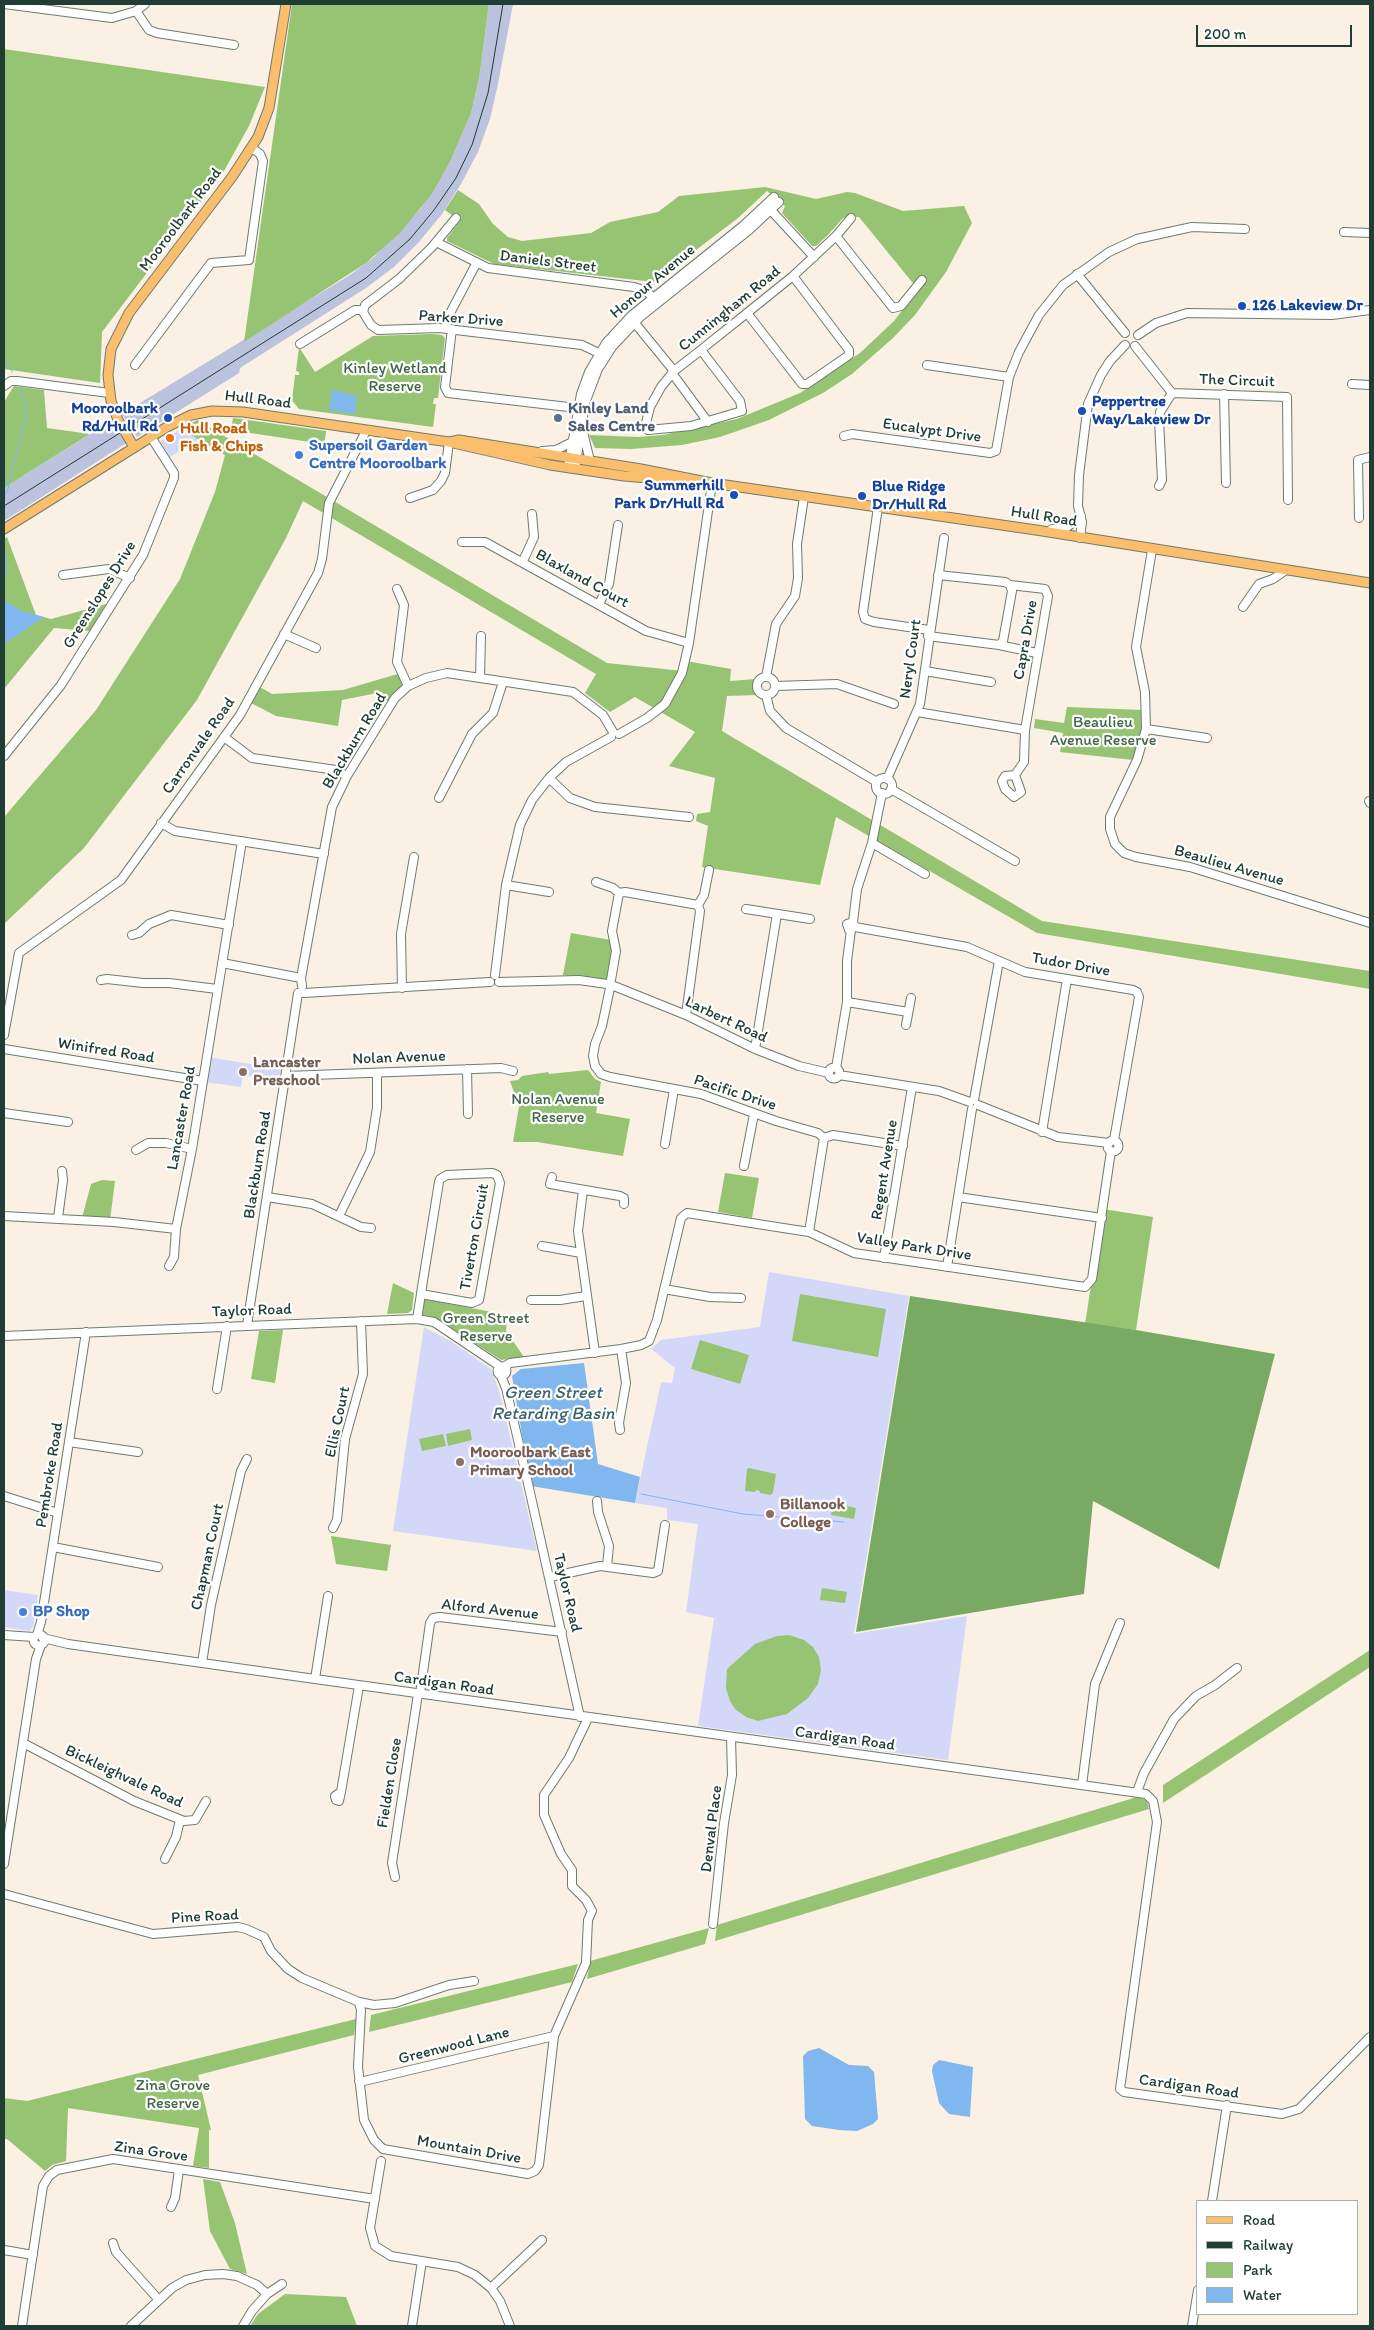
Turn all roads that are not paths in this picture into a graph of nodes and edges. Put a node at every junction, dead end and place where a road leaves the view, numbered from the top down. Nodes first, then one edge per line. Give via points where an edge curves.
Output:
1 (4, 4) edge
2 (286, 4) edge
3 (26, 6) edge
4 (141, 6) edge
5 (234, 45) dead end
6 (252, 148) junction
7 (777, 200) dead end
8 (769, 207) junction
9 (456, 218) dead end
10 (851, 218) dead end
11 (1245, 229) dead end
12 (1344, 232) dead end
13 (1370, 234) edge
14 (836, 236) junction
15 (436, 242) junction
16 (814, 257) junction
17 (476, 264) junction
18 (1077, 274) junction
19 (793, 276) junction
20 (922, 280) dead end
21 (655, 301) junction
22 (363, 310) junction
23 (1370, 310) edge
24 (747, 313) junction
25 (634, 322) junction
26 (449, 329) junction
27 (1124, 334) junction
28 (1138, 335) junction
29 (300, 344) dead end
30 (1125, 345) junction
31 (1135, 346) junction
32 (701, 350) junction
33 (603, 354) junction
34 (135, 365) dead end
35 (927, 365) dead end
36 (673, 372) junction
37 (1009, 377) junction
38 (1352, 384) dead end
39 (1370, 385) edge
40 (4, 386) edge
41 (109, 393) junction
42 (1172, 393) junction
43 (1224, 394) junction
44 (577, 408) junction
45 (708, 422) junction
46 (581, 424) junction
47 (366, 431) junction
48 (844, 436) dead end
49 (151, 437) junction
50 (449, 442) junction
51 (572, 442) junction
52 (134, 447) junction
53 (505, 447) junction
54 (1370, 457) edge
55 (590, 461) junction
56 (573, 464) junction
57 (712, 483) junction
58 (1226, 483) dead end
59 (1159, 486) dead end
60 (804, 497) junction
61 (410, 498) dead end
62 (1288, 500) dead end
63 (878, 507) junction
64 (532, 514) dead end
65 (1081, 516) junction
66 (1359, 518) dead end
67 (618, 525) dead end
68 (4, 529) edge
69 (1036, 530) junction
70 (944, 538) dead end
71 (1080, 538) junction
72 (462, 542) dead end
73 (1152, 550) junction
74 (522, 561) junction
75 (1286, 570) junction
76 (63, 575) dead end
77 (938, 575) junction
78 (130, 578) junction
79 (1370, 583) edge
80 (1010, 585) junction
81 (397, 589) dead end
82 (600, 604) junction
83 (1243, 607) dead end
84 (929, 633) junction
85 (284, 634) junction
86 (482, 636) dead end
87 (689, 643) junction
88 (999, 645) junction
89 (316, 648) dead end
90 (1037, 653) junction
91 (925, 671) junction
92 (766, 677) junction
93 (480, 678) junction
94 (503, 682) junction
95 (991, 682) dead end
96 (408, 686) junction
97 (774, 686) junction
98 (766, 695) junction
99 (894, 704) dead end
100 (916, 712) junction
101 (1146, 729) junction
102 (1026, 730) junction
103 (614, 734) junction
104 (224, 737) junction
105 (1207, 738) dead end
106 (4, 756) edge
107 (1015, 775) dead end
108 (347, 776) junction
109 (549, 778) junction
110 (887, 779) junction
111 (877, 782) junction
112 (890, 790) junction
113 (882, 794) junction
114 (438, 798) dead end
115 (689, 817) dead end
116 (161, 823) junction
117 (242, 842) junction
118 (872, 843) junction
119 (324, 854) junction
120 (414, 857) dead end
121 (1015, 861) dead end
122 (709, 870) dead end
123 (925, 874) dead end
124 (596, 882) dead end
125 (506, 885) junction
126 (549, 892) dead end
127 (618, 893) junction
128 (698, 905) junction
129 (746, 909) dead end
130 (777, 914) junction
131 (810, 919) dead end
132 (1370, 923) edge
133 (228, 924) junction
134 (853, 926) junction
135 (132, 935) dead end
136 (999, 961) junction
137 (222, 963) junction
138 (497, 978) junction
139 (1067, 979) junction
140 (101, 980) dead end
141 (610, 985) junction
142 (301, 988) junction
143 (402, 988) junction
144 (218, 989) junction
145 (911, 998) dead end
146 (847, 1002) junction
147 (908, 1012) junction
148 (686, 1015) junction
149 (906, 1025) dead end
150 (4, 1035) edge
151 (4, 1049) edge
152 (755, 1049) junction
153 (467, 1069) junction
154 (513, 1071) dead end
155 (838, 1072) junction
156 (377, 1073) junction
157 (286, 1076) junction
158 (203, 1081) junction
159 (912, 1087) junction
160 (674, 1089) junction
161 (973, 1104) junction
162 (4, 1114) edge
163 (468, 1114) dead end
164 (754, 1114) junction
165 (68, 1122) dead end
166 (1042, 1132) junction
167 (824, 1138) junction
168 (665, 1144) dead end
169 (1111, 1145) junction
170 (903, 1146) junction
171 (192, 1149) junction
172 (136, 1150) dead end
173 (744, 1166) dead end
174 (62, 1171) dead end
175 (552, 1177) dead end
176 (583, 1190) junction
177 (267, 1196) junction
178 (958, 1197) junction
179 (624, 1204) dead end
180 (4, 1216) edge
181 (340, 1216) junction
182 (58, 1218) junction
183 (1102, 1218) junction
184 (371, 1228) dead end
185 (176, 1229) junction
186 (809, 1232) junction
187 (542, 1246) dead end
188 (581, 1253) junction
189 (884, 1258) junction
190 (169, 1266) dead end
191 (947, 1267) junction
192 (1090, 1284) joint
193 (664, 1289) junction
194 (421, 1294) junction
195 (586, 1296) junction
196 (741, 1298) dead end
197 (531, 1300) dead end
198 (417, 1318) junction
199 (361, 1321) junction
200 (247, 1325) junction
201 (227, 1326) junction
202 (86, 1332) junction
203 (4, 1336) edge
204 (621, 1349) junction
205 (595, 1353) junction
206 (503, 1371) junction
207 (217, 1389) dead end
208 (620, 1430) dead end
209 (69, 1442) junction
210 (138, 1452) dead end
211 (247, 1459) dead end
212 (4, 1496) edge
213 (597, 1501) dead end
214 (58, 1513) junction
215 (665, 1525) dead end
216 (333, 1528) dead end
217 (53, 1547) junction
218 (607, 1566) junction
219 (158, 1568) dead end
220 (550, 1578) junction
221 (328, 1596) dead end
222 (1120, 1623) dead end
223 (562, 1632) junction
224 (7, 1636) edge
225 (38, 1640) junction
226 (202, 1663) junction
227 (1236, 1668) dead end
228 (315, 1679) junction
229 (359, 1686) junction
230 (419, 1694) junction
231 (584, 1717) junction
232 (730, 1737) junction
233 (23, 1743) junction
234 (1082, 1785) junction
235 (341, 1792) dead end
236 (1137, 1792) junction
237 (206, 1801) dead end
238 (180, 1820) junction
239 (164, 1859) dead end
240 (4, 1864) edge
241 (395, 1877) dead end
242 (4, 1894) edge
243 (713, 1924) dead end
244 (474, 1981) dead end
245 (360, 2002) junction
246 (554, 2036) junction
247 (1370, 2037) edge
248 (359, 2081) junction
249 (1227, 2106) junction
250 (381, 2161) dead end
251 (179, 2170) junction
252 (375, 2199) junction
253 (1212, 2200) edge
254 (171, 2207) dead end
255 (542, 2240) dead end
256 (113, 2243) dead end
257 (4, 2250) edge
258 (33, 2255) junction
259 (422, 2261) junction
260 (282, 2284) dead end
261 (491, 2288) junction
262 (267, 2294) junction
263 (158, 2299) junction
264 (1196, 2302) edge
265 (22, 2326) edge
266 (131, 2326) edge
267 (243, 2326) edge
268 (412, 2326) edge
269 (510, 2326) edge
270 (1192, 2326) edge

1 - 3 street
2 - 6 main road, Mooroolbark Road via 269,108
3 - 4 street via 97,18 112,18
4 - 5 street via 149,30
6 - 34 street via 263,161 249,260 211,264
6 - 41 main road, Mooroolbark Road via 122,325 109,361
7 - 8 street, Honour Avenue
8 - 16 street
8 - 21 street, Honour Avenue
9 - 15 street
10 - 14 street, Cunningham Road
11 - 18 street, Eucalypt Drive via 1192,227 1160,233 1109,252
12 - 13 street
14 - 16 street, Cunningham Road
14 - 20 street via 893,308 901,306
15 - 17 street, Daniels Street
15 - 22 street
16 - 19 street, Cunningham Road
17 - 21 street, Daniels Street via 494,270 634,287 645,290
17 - 26 street via 447,319
18 - 27 street
18 - 37 street, Eucalypt Drive via 1063,285 1039,314
19 - 24 street, Cunningham Road
19 - 24 street via 850,350 849,355 807,384 802,384
21 - 25 street, Honour Avenue
21 - 33 street, Honour Avenue via 623,323
22 - 26 street, Parker Drive via 371,325 378,330
22 - 29 street via 355,310
23 - 28 street via 1332,315 1187,313 1156,323
24 - 32 street, Cunningham Road
25 - 33 street, Honour Avenue
25 - 36 street
26 - 33 street, Parker Drive via 582,345
26 - 44 street via 445,387 448,392
27 - 28 street via 1132,331
27 - 30 street
28 - 31 street
30 - 31 street
30 - 65 street via 1101,375 1088,404 1079,474 1078,506
31 - 42 street
32 - 36 street, Cunningham Road
32 - 45 street via 743,408 738,414
33 - 44 street, Honour Avenue via 587,377
33 - 46 street, Honour Avenue
35 - 37 street
36 - 45 street
36 - 45 street, Cunningham Road via 650,407 646,426 650,430
37 - 48 street, Eucalypt Drive via 996,451 990,453 852,434
38 - 39 street
40 - 41 street via 17,381
41 - 52 main road, Mooroolbark Road via 115,414
42 - 43 street, The Circuit
42 - 59 street via 1160,412 1162,480
43 - 58 street
43 - 62 street, The Circuit via 1287,397
44 - 51 street, Honour Avenue
46 - 55 street
46 - 56 street, Honour Avenue
47 - 49 main road, Hull Road via 243,412 212,411 178,421
47 - 50 main road, Hull Road
47 - 85 street, Carronvale Road via 329,503 318,573
49 - 52 main road, Hull Road
49 - 78 street, Greenslopes Drive via 174,478 143,555
50 - 53 main road, Hull Road via 459,440
50 - 56 main road, Hull Road via 457,446
50 - 61 street via 442,481 433,490
51 - 53 street via 547,451
51 - 56 street, Honour Avenue
52 - 68 main road, Hull Road
53 - 56 main road, Hull Road
54 - 66 street via 1358,460
55 - 56 main road, Hull Road
55 - 57 main road, Hull Road
56 - 57 main road, Hull Road via 624,476
57 - 60 main road, Hull Road
57 - 87 street
60 - 63 main road, Hull Road
60 - 92 street via 797,544 795,596 776,624
63 - 69 main road, Hull Road
63 - 84 street via 863,612 865,619
64 - 74 street via 534,537
65 - 69 street via 1062,530
65 - 71 street
67 - 82 street via 609,584
69 - 71 main road, Hull Road
70 - 77 street, Neryl Court
71 - 73 main road, Hull Road
72 - 74 street, Blaxland Court via 485,542
73 - 75 main road, Hull Road
73 - 101 street, Beaulieu Avenue via 1136,647 1145,692
74 - 82 street, Blaxland Court
75 - 79 main road, Hull Road
75 - 83 street via 1258,584
76 - 78 street via 109,569
77 - 80 street
77 - 84 street, Neryl Court
78 - 106 street, Greenslopes Drive via 61,685
80 - 88 street via 1012,591 1003,641
80 - 90 street, Capra Drive via 1041,588 1048,593
81 - 96 street via 404,605 397,662
82 - 87 street, Blaxland Court via 646,631
84 - 88 street
84 - 91 street, Neryl Court
85 - 89 street
85 - 104 street, Carronvale Road via 240,715
86 - 93 street
87 - 103 street via 682,673 669,699 647,718
88 - 90 street
90 - 102 street, Capra Drive
91 - 95 street
91 - 100 street, Neryl Court
92 - 97 street
92 - 98 street via 761,678 757,686 760,693
93 - 94 street, Blackburn Road
93 - 96 street, Blackburn Road via 447,674
94 - 103 street, Blackburn Road via 573,692 602,715
94 - 114 street via 493,713 472,734
96 - 108 street, Blackburn Road via 396,698
97 - 98 street
97 - 99 street via 837,684
98 - 111 street via 770,711 786,728
100 - 102 street
100 - 110 street, Neryl Court
101 - 105 street
101 - 132 street, Beaulieu Avenue via 1137,760 1110,817 1112,837 1124,853 1190,867
102 - 107 street, Capra Drive via 1024,762
103 - 109 street via 566,762
104 - 108 street via 252,758 336,770
104 - 116 street, Carronvale Road
108 - 119 street, Blackburn Road via 332,807
109 - 115 street via 570,798 595,807
109 - 125 street via 532,800 520,825
110 - 111 street
110 - 112 street via 891,784
111 - 113 street via 876,789
112 - 113 street
112 - 121 street
113 - 118 street
116 - 117 street via 175,831
116 - 150 street, Carronvale Road via 121,880 19,953
117 - 119 street
117 - 133 street, Lancaster Road
118 - 123 street
118 - 134 street via 857,889
119 - 142 street, Blackburn Road
120 - 143 street via 401,934
122 - 128 street via 704,895
124 - 127 street
125 - 126 street
125 - 138 street
127 - 128 street
127 - 141 street via 612,931 616,951
128 - 148 street via 700,911
129 - 130 street
130 - 131 street
130 - 152 street
133 - 135 street via 171,915
133 - 137 street, Lancaster Road
134 - 136 street, Tudor Drive via 967,947
134 - 146 street via 847,962
136 - 139 street, Tudor Drive via 1025,972
136 - 161 street
137 - 142 street
137 - 144 street, Lancaster Road
138 - 141 street, Larbert Road via 579,980
138 - 143 street via 490,977 490,982
139 - 166 street
139 - 169 street, Tudor Drive via 1133,990 1139,997
140 - 144 street via 143,984 170,982
141 - 148 street, Larbert Road
141 - 160 street, Pacific Drive via 595,1044 595,1066 601,1074 610,1077
142 - 143 street
142 - 157 street, Blackburn Road
144 - 158 street, Lancaster Road
145 - 147 street
146 - 147 street
146 - 155 street
147 - 149 street
148 - 152 street, Larbert Road
151 - 158 street, Winifred Road
152 - 155 street, Larbert Road via 799,1066 829,1074 831,1068
153 - 154 street, Nolan Avenue
153 - 156 street, Nolan Avenue
153 - 163 street
155 - 159 street
156 - 157 street, Nolan Avenue
156 - 181 street via 377,1108 370,1152
157 - 177 street, Blackburn Road
158 - 171 street, Lancaster Road
159 - 161 street
159 - 170 street, Regent Avenue
160 - 164 street, Pacific Drive via 701,1094
160 - 168 street
161 - 166 street
161 - 178 street
162 - 165 street
164 - 167 street, Pacific Drive via 818,1133
164 - 173 street
166 - 169 street
167 - 170 street via 832,1135
167 - 186 street
169 - 183 street, Tudor Drive
170 - 189 street, Regent Avenue
171 - 172 street via 148,1143
171 - 185 street, Lancaster Road
174 - 182 street
175 - 176 street via 550,1184
176 - 179 street via 620,1196 624,1198
176 - 188 street via 578,1224
177 - 181 street via 312,1204
177 - 200 street, Blackburn Road
178 - 183 street
178 - 191 street
180 - 182 street
181 - 184 street via 361,1227
182 - 185 street
183 - 192 street, Tudor Drive
185 - 190 street, Lancaster Road via 174,1257
186 - 189 street, Valley Park Drive via 854,1253
186 - 193 street, Valley Park Drive via 683,1214
187 - 188 street
188 - 195 street
189 - 191 street, Valley Park Drive
191 - 192 street, Valley Park Drive via 1080,1288
193 - 196 street via 710,1297
193 - 204 street via 652,1337 641,1345
194 - 194 street, Tiverton Circuit via 440,1178 447,1175 497,1175 500,1182 479,1300 472,1303
194 - 198 street, Tiverton Circuit
195 - 197 street
195 - 205 street
198 - 199 street, Taylor Road
198 - 206 street, Taylor Road via 434,1322
199 - 200 street, Taylor Road
199 - 216 street, Ellis Court via 362,1374 345,1439 337,1520
200 - 201 street, Taylor Road
201 - 202 street, Taylor Road
201 - 207 street
202 - 203 street, Taylor Road
202 - 209 street, Pembroke Road
204 - 205 street
204 - 208 street via 626,1383
205 - 206 street via 529,1361
206 - 220 street, Taylor Road
209 - 210 street
209 - 214 street, Pembroke Road
211 - 226 street, Chapman Court via 241,1471 213,1595
212 - 214 street
213 - 218 street via 609,1546
214 - 217 street, Pembroke Road
215 - 218 street via 658,1571
217 - 219 street
217 - 225 street, Pembroke Road
218 - 220 street
220 - 223 street, Taylor Road
221 - 228 street
222 - 234 street via 1095,1684
223 - 230 street, Alford Avenue via 433,1618
223 - 231 street, Taylor Road
224 - 225 street, Cardigan Road
225 - 226 street, Cardigan Road
225 - 233 street, Pembroke Road
226 - 228 street, Cardigan Road
227 - 236 street via 1196,1696 1174,1719
228 - 229 street, Cardigan Road
229 - 230 street, Cardigan Road
229 - 235 street
230 - 231 street, Cardigan Road
230 - 241 street, Fielden Close via 395,1840 392,1863
231 - 232 street, Cardigan Road
231 - 246 street, Mountain Drive via 569,1758 544,1795 544,1815 561,1854 572,1870 572,1886 592,1911 588,1920 586,1963
232 - 234 street, Cardigan Road
232 - 243 street, Denval Place via 732,1775
233 - 238 street, Bickleighvale Road via 134,1801
233 - 240 street, Pembroke Road
234 - 236 street, Cardigan Road
236 - 249 street, Cardigan Road via 1146,1794 1153,1801 1157,1822 1120,2089
237 - 238 street, Bickleighvale Road via 196,1820
238 - 239 street via 176,1837
242 - 245 street, Pine Road via 153,1934 246,1929 264,1937 271,1951 295,1974
244 - 245 street, Pine Road via 449,1985 395,2003 374,2005
245 - 248 street, Mountain Drive
246 - 248 street, Greenwood Lane
246 - 248 street, Mountain Drive via 539,2165 535,2172 528,2174 383,2149 374,2140 364,2120
247 - 249 street, Cardigan Road via 1299,2109 1282,2114
249 - 253 street
250 - 252 street
251 - 252 street, Zina Grove
251 - 254 street
251 - 258 street, Zina Grove via 112,2159 52,2173 43,2186
252 - 259 street via 370,2228 375,2246 391,2256
255 - 261 street
256 - 263 street via 116,2252
257 - 258 street
258 - 265 street, Zina Grove
259 - 261 street via 458,2267
259 - 268 street
260 - 262 street
261 - 269 street
262 - 263 street via 257,2285 237,2276 214,2274 186,2280
262 - 267 street
263 - 266 street
264 - 270 street

